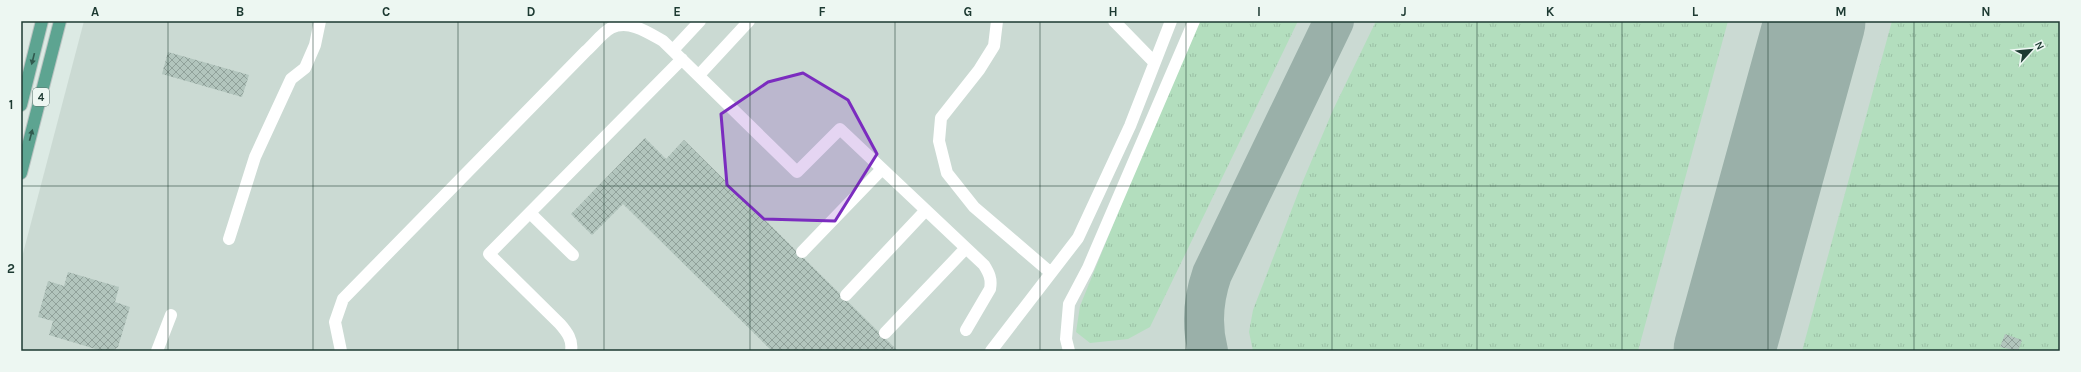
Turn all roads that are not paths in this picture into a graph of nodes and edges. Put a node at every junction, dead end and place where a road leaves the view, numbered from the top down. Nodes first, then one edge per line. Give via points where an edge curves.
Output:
1 (42, 21) edge
2 (60, 21) edge
3 (320, 21) edge
4 (700, 21) edge
5 (749, 21) edge
6 (997, 21) edge
7 (1114, 21) edge
8 (1171, 21) edge
9 (1194, 21) edge
10 (677, 54) junction
11 (1154, 62) junction
12 (699, 75) junction
13 (21, 105) edge
14 (882, 169) junction
15 (21, 173) edge
16 (926, 210) junction
17 (530, 213) junction
18 (229, 239) dead end
19 (966, 248) junction
20 (802, 252) dead end
21 (574, 255) dead end
22 (1051, 273) junction
23 (846, 296) dead end
24 (171, 315) dead end
25 (966, 330) dead end
26 (885, 333) dead end
27 (158, 351) edge
28 (341, 351) edge
29 (571, 351) edge
30 (991, 351) edge
31 (1069, 351) edge

1 -> 13 main road, 4
15 -> 2 main road, 4
3 - 18 lane via 315,45 305,68 291,79 255,157
4 - 10 lane
5 - 12 lane
6 - 22 lane via 994,46 979,70 940,118 939,141 947,173 974,208
7 - 11 lane
8 - 11 lane
9 - 31 lane via 1088,268 1069,304 1066,339
10 - 12 lane
10 - 17 lane
10 - 28 lane via 663,41 640,28 626,25 612,28 586,51 343,299 335,322
11 - 22 lane via 1130,126 1095,204 1078,238
12 - 14 lane via 797,172 840,129
14 - 16 lane
14 - 20 lane
16 - 19 lane
16 - 23 lane
17 - 21 lane
17 - 29 lane via 489,254 560,324 568,334 572,344
19 - 25 lane via 984,265 991,282 990,289
19 - 26 lane
22 - 30 lane
24 - 27 lane

